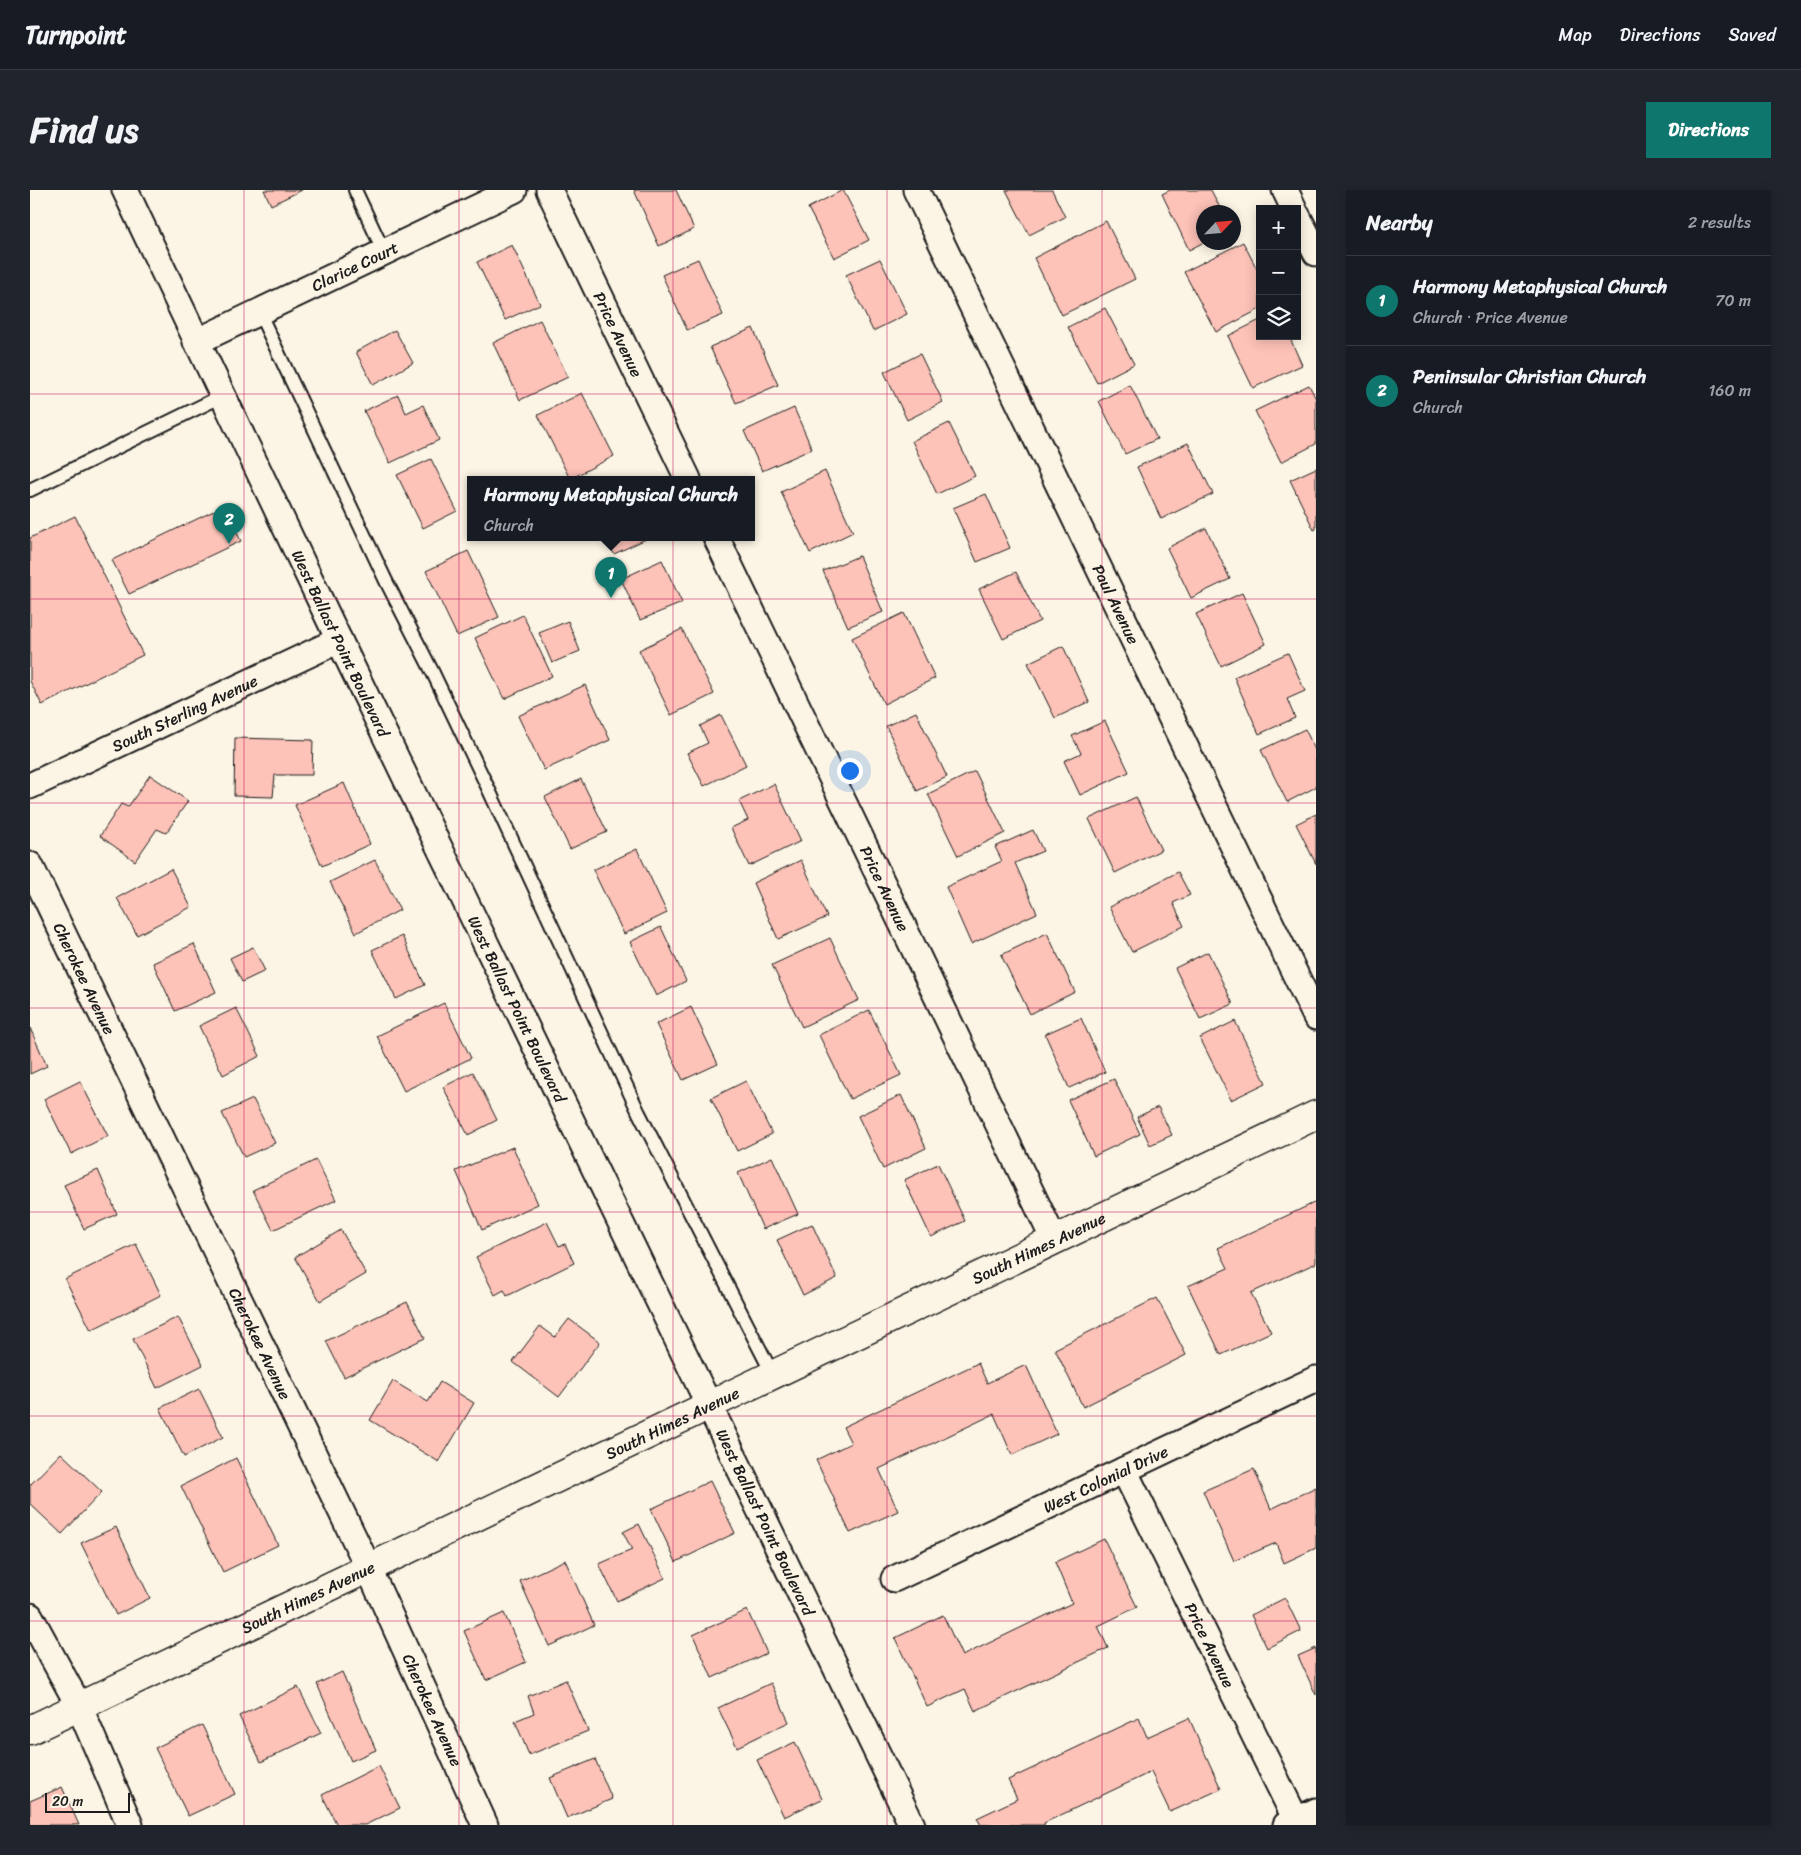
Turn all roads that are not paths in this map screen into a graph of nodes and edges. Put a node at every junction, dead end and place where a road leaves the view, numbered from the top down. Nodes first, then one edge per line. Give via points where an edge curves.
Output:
1 (125, 190) edge
2 (355, 190) edge
3 (514, 190) edge
4 (549, 190) edge
5 (916, 190) edge
6 (1285, 190) edge
7 (1292, 205) edge
8 (1301, 223) edge
9 (384, 252) junction
10 (1316, 254) edge
11 (259, 312) junction
12 (196, 342) junction
13 (222, 396) junction
14 (687, 476) edge
15 (30, 490) edge
16 (718, 541) edge
17 (339, 640) junction
18 (30, 786) edge
19 (30, 865) edge
20 (1316, 1017) edge
21 (1316, 1115) edge
22 (1054, 1240) junction
23 (773, 1374) junction
24 (1316, 1380) edge
25 (709, 1405) junction
26 (1124, 1470) junction
27 (368, 1567) junction
28 (894, 1579) dead end
29 (30, 1616) edge
30 (79, 1706) junction
31 (30, 1730) edge
32 (1299, 1819) edge
33 (130, 1825) edge
34 (485, 1825) edge
35 (912, 1825) edge

1 - 12 street, West Ballast Point Boulevard
2 - 9 lane
3 - 9 street, Clarice Court
4 - 14 street, Price Avenue
5 - 20 street, Paul Avenue
6 - 7 street
8 - 10 street
9 - 11 street, Clarice Court
11 - 12 street, Clarice Court
11 - 23 lane via 639,1112
12 - 13 street, West Ballast Point Boulevard
13 - 15 lane
13 - 17 street, West Ballast Point Boulevard
16 - 22 street, Price Avenue
17 - 18 street, South Sterling Avenue
17 - 25 street, West Ballast Point Boulevard
19 - 27 street, Cherokee Avenue
21 - 22 street, South Himes Avenue
22 - 23 street, South Himes Avenue
23 - 25 street, South Himes Avenue
24 - 26 street, West Colonial Drive
25 - 27 street, South Himes Avenue
25 - 35 street, West Ballast Point Boulevard
26 - 28 street, West Colonial Drive
26 - 32 street, Price Avenue
27 - 30 street, South Himes Avenue
27 - 34 street, Cherokee Avenue
29 - 30 street
30 - 31 street, South Himes Avenue
30 - 33 street

